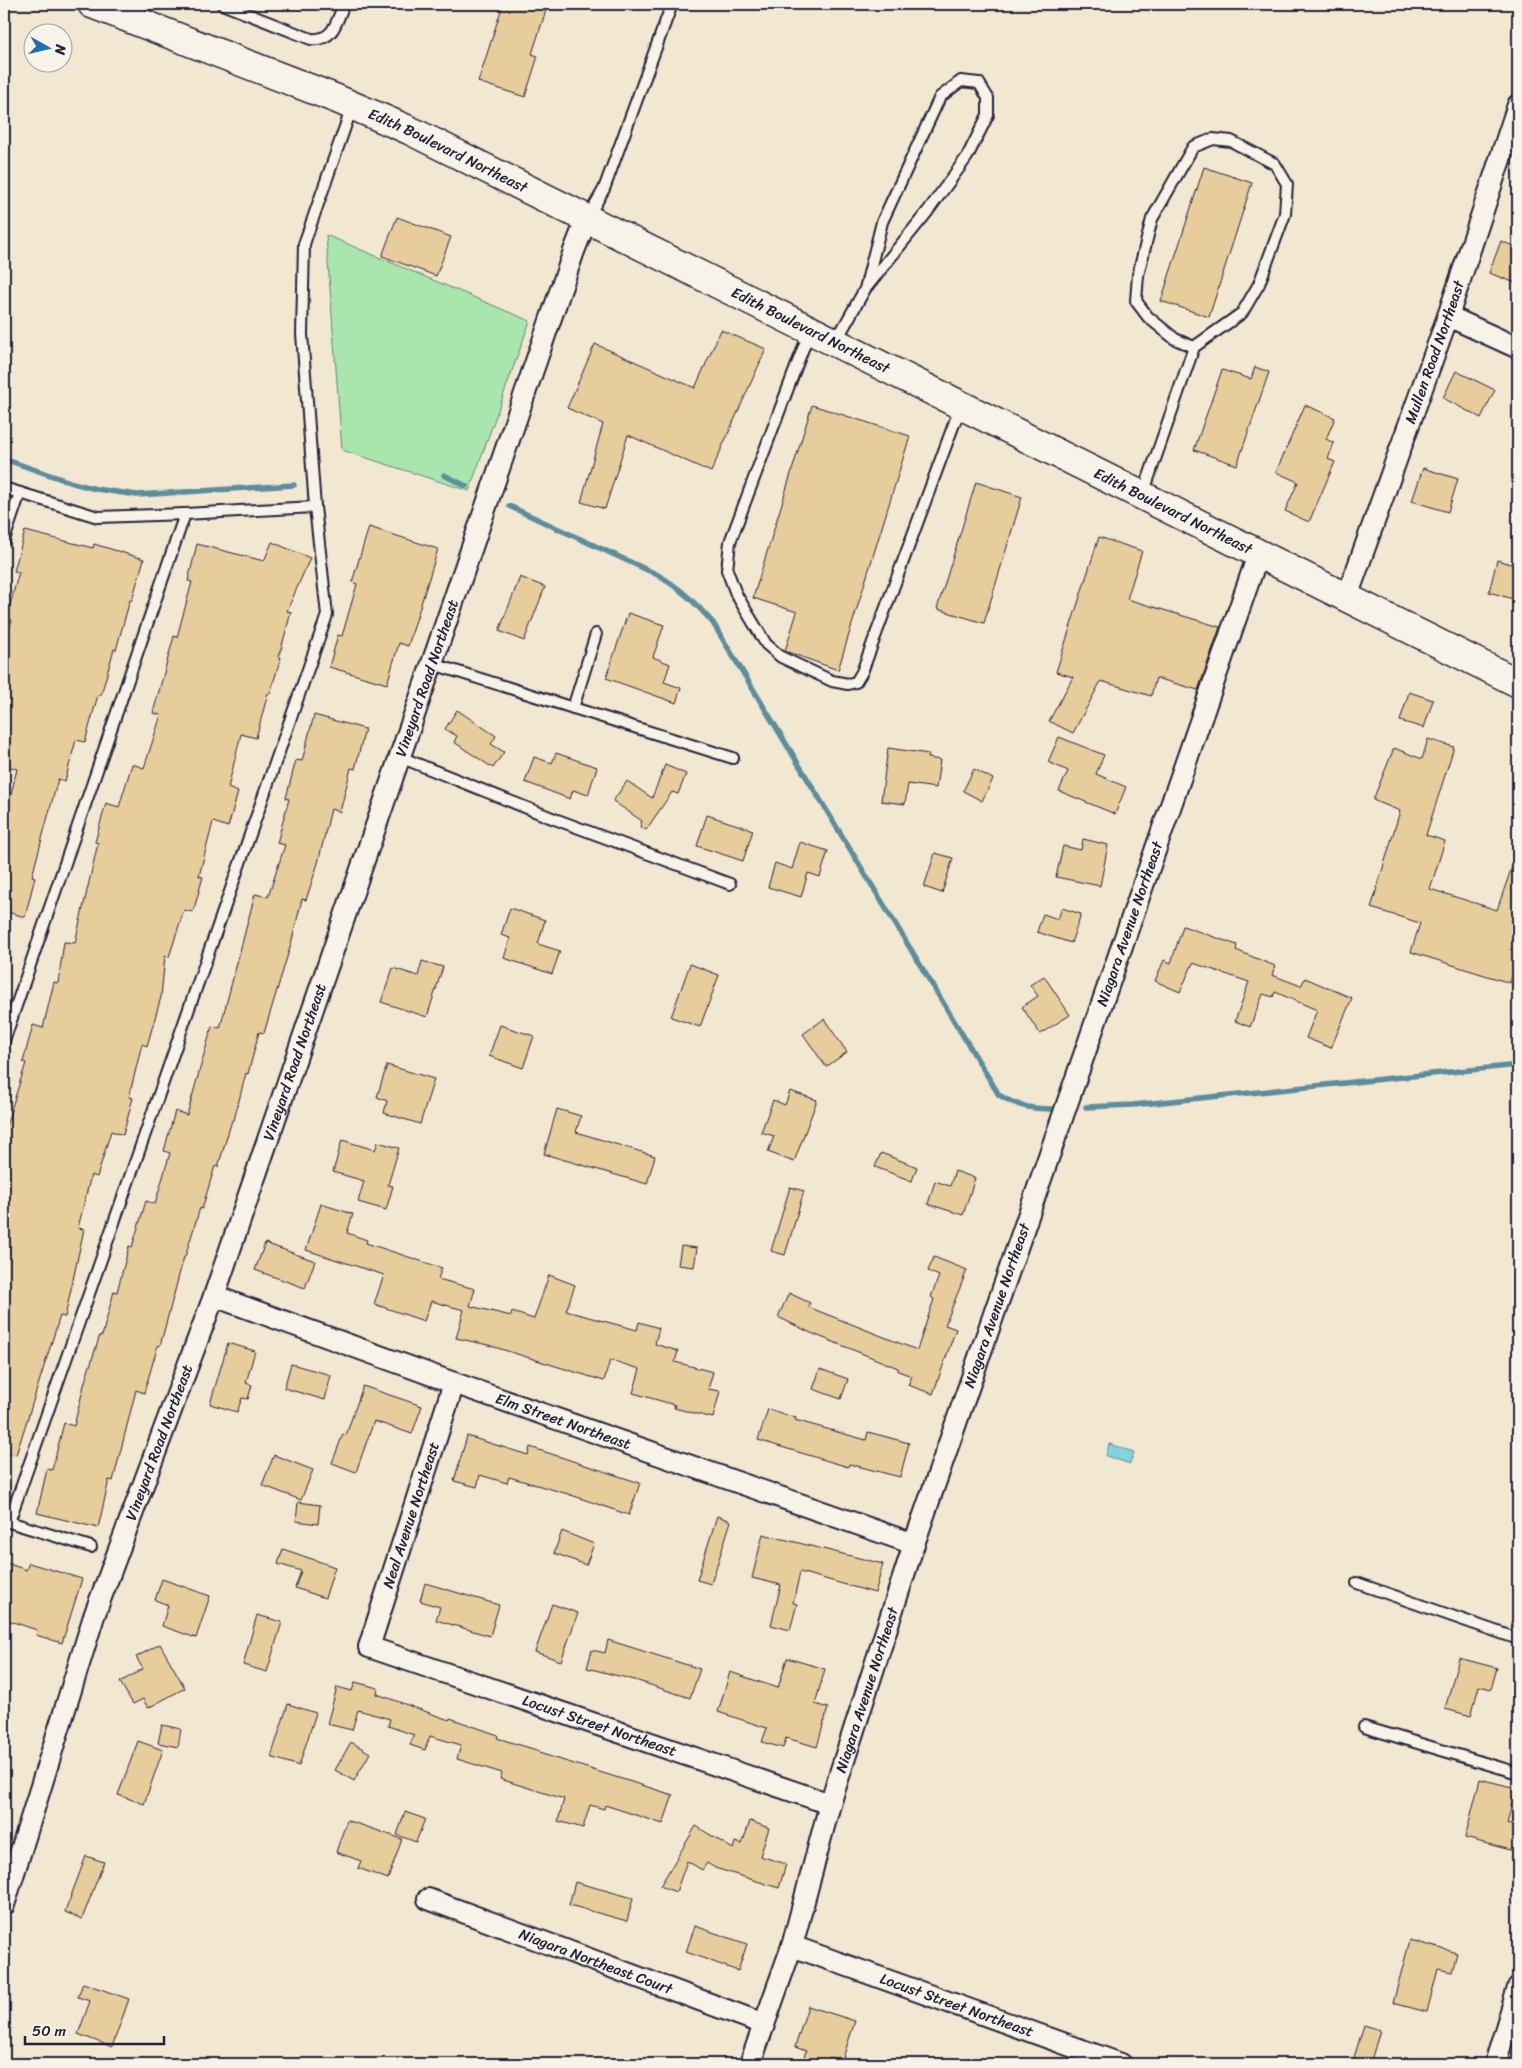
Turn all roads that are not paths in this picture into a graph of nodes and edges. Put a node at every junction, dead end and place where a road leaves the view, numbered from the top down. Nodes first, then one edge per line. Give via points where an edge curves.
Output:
1 (92, 4) edge
2 (222, 4) edge
3 (344, 4) edge
4 (672, 4) edge
5 (1518, 105) edge
6 (353, 106) junction
7 (587, 218) junction
8 (865, 289) junction
9 (1448, 316) junction
10 (810, 329) junction
11 (835, 342) junction
12 (1194, 347) junction
13 (1518, 348) edge
14 (962, 404) junction
15 (4, 488) edge
16 (20, 493) junction
17 (1143, 495) junction
18 (315, 506) junction
19 (185, 514) junction
20 (4, 540) edge
21 (1259, 552) junction
22 (1347, 597) junction
23 (596, 634) dead end
24 (433, 664) junction
25 (1518, 682) edge
26 (573, 708) junction
27 (400, 757) junction
28 (733, 758) dead end
29 (730, 884) dead end
30 (4, 1041) edge
31 (214, 1296) junction
32 (454, 1383) junction
33 (6, 1521) edge
34 (914, 1544) junction
35 (92, 1547) dead end
36 (1357, 1583) dead end
37 (1518, 1639) edge
38 (369, 1647) joint
39 (1364, 1727) dead end
40 (1518, 1772) edge
41 (830, 1804) junction
42 (428, 1899) dead end
43 (4, 1905) edge
44 (792, 1946) junction
45 (1518, 1988) edge
46 (764, 2024) junction
47 (750, 2064) edge
48 (1121, 2064) edge
49 (1495, 2064) edge

1 - 6 street, Edith Boulevard Northeast
2 - 3 lane via 310,39 320,40 332,31
4 - 7 lane via 604,189
5 - 9 street, Mullen Road Northeast
6 - 7 street, Edith Boulevard Northeast via 409,130
6 - 18 lane via 304,244 302,334
7 - 10 street, Edith Boulevard Northeast
7 - 24 street, Vineyard Road Northeast
8 - 8 lane via 967,157 988,115 988,98 979,83 961,81 940,97 882,222
8 - 11 lane
9 - 13 street
9 - 22 street, Mullen Road Northeast
10 - 11 street, Edith Boulevard Northeast
10 - 14 lane via 730,542 727,570 736,594 766,644 781,657 832,681 856,682
11 - 14 street, Edith Boulevard Northeast
12 - 12 lane via 1242,313 1259,284 1284,214 1287,184 1275,164 1231,141 1214,139 1193,148 1152,220 1138,275 1136,300 1148,318 1175,339
12 - 17 lane
14 - 17 street, Edith Boulevard Northeast
15 - 16 lane
16 - 19 lane via 98,517
16 - 20 lane
17 - 21 street, Edith Boulevard Northeast
18 - 19 lane
18 - 33 lane via 327,615
19 - 30 lane
21 - 22 street, Edith Boulevard Northeast
21 - 34 street, Niagara Avenue Northeast
22 - 25 street, Edith Boulevard Northeast
23 - 26 lane
24 - 26 lane
24 - 27 street, Vineyard Road Northeast
26 - 28 lane
27 - 29 lane
27 - 31 street, Vineyard Road Northeast
31 - 32 street, Elm Street Northeast
31 - 43 street, Vineyard Road Northeast via 94,1616
32 - 34 street, Elm Street Northeast
32 - 38 street, Neal Avenue Northeast
33 - 35 lane
34 - 41 street, Niagara Avenue Northeast
36 - 37 lane
38 - 41 street, Locust Street Northeast
39 - 40 lane
41 - 44 street, Niagara Avenue Northeast
42 - 46 street, Niagara Northeast Court
44 - 46 street, Niagara Avenue Northeast
44 - 48 street, Locust Street Northeast
45 - 49 street
46 - 47 street, Niagara Avenue Northeast

